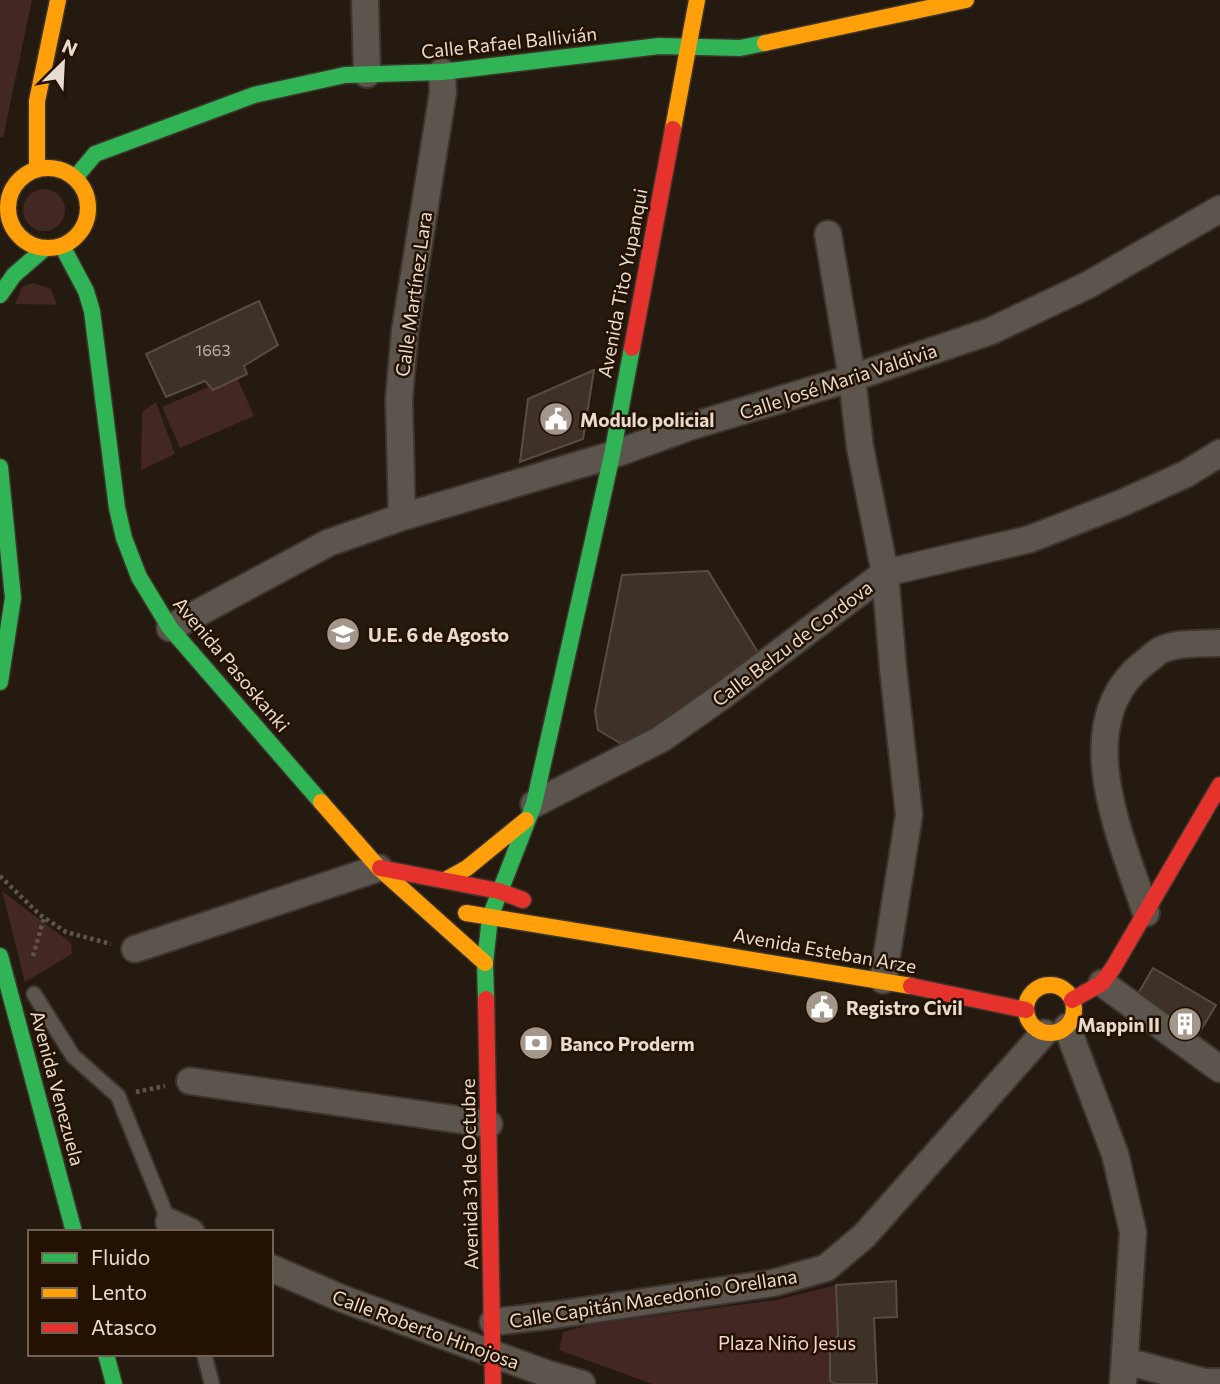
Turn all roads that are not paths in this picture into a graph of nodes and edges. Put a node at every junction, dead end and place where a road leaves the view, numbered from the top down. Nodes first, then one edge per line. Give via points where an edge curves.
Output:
1 (58, 0) edge
2 (365, 0) edge
3 (697, 0) edge
4 (966, 0) edge
5 (687, 48) junction
6 (442, 72) junction
7 (367, 74) junction
8 (37, 169) junction
9 (75, 178) junction
10 (1220, 209) edge
11 (4, 214) edge
12 (83, 228) junction
13 (828, 234) dead end
14 (62, 246) junction
15 (44, 250) junction
16 (86, 292) junction
17 (0, 295) edge
18 (852, 378) junction
19 (612, 455) junction
20 (1218, 455) edge
21 (0, 467) edge
22 (402, 517) junction
23 (885, 573) junction
24 (170, 628) junction
25 (1220, 643) edge
26 (0, 682) edge
27 (1220, 785) edge
28 (531, 812) junction
29 (1212, 814) edge
30 (379, 868) junction
31 (447, 880) junction
32 (499, 891) junction
33 (421, 907) junction
34 (1146, 913) junction
35 (490, 917) junction
36 (616, 936) junction
37 (135, 949) road end
38 (0, 956) edge
39 (485, 963) junction
40 (883, 980) junction
41 (1102, 983) junction
42 (34, 994) dead end
43 (1072, 1000) junction
44 (1026, 1010) junction
45 (1056, 1030) junction
46 (1220, 1069) edge
47 (190, 1081) road end
48 (489, 1124) junction
49 (178, 1228) edge
50 (73, 1230) edge
51 (273, 1269) edge
52 (493, 1322) junction
53 (493, 1353) junction
54 (107, 1356) edge
55 (205, 1356) edge
56 (1124, 1373) edge
57 (1220, 1382) edge
58 (114, 1384) edge
59 (212, 1384) edge
60 (493, 1384) edge
61 (582, 1384) edge

1 - 8 main road via 37,101
2 - 7 street
3 - 5 main road, Avenida Tito Yupanqui
4 - 5 main road, Calle Rafael Ballivián via 740,48
5 - 6 main road, Calle Rafael Ballivián via 659,46
5 - 19 main road, Avenida Tito Yupanqui
6 - 7 main road, Calle Rafael Ballivián
6 - 22 street, Calle Martínez Lara via 443,92 405,331 399,398
7 - 9 main road, Calle Rafael Ballivián via 254,95 95,154
8 - 9 main road via 64,171
8 - 11 main road via 16,183
9 - 12 main road via 88,202
10 - 18 street, Calle José Maria Valdivia via 1087,285 991,331
11 - 15 main road via 21,238
12 - 14 main road
12 - 16 main road, Avenida Pasoskanki
13 - 18 street
14 - 15 main road
14 - 16 main road, Avenida Pasoskanki
15 - 17 main road via 23,263
16 - 24 main road, Avenida Pasoskanki via 124,538 139,577
18 - 19 street, Calle José Maria Valdivia
18 - 23 street via 860,447
19 - 22 street, Calle José Maria Valdivia
19 - 28 main road, Avenida Tito Yupanqui
20 - 23 street, Calle Belzu de Cordova via 1186,474 1030,539
21 - 26 main road via 13,598
22 - 24 street, Calle José Maria Valdivia via 327,543
23 - 28 street, Calle Belzu de Cordova via 661,739
23 - 40 street via 909,815
24 - 30 main road, Avenida Pasoskanki
25 - 34 street via 1162,649 1132,672 1113,700 1104,735 1107,788
27 - 29 main road
28 - 31 main road
28 - 32 main road, Avenida Tito Yupanqui
29 - 34 main road
30 - 31 main road, Avenida Esteban Arze
30 - 33 main road
30 - 37 street
31 - 32 main road, Avenida Esteban Arze
32 - 35 main road, Avenida Tito Yupanqui
32 - 36 main road, Avenida Esteban Arze
33 - 35 main road, Avenida Esteban Arze
33 - 39 main road
34 - 41 main road
35 - 36 main road, Avenida Esteban Arze
35 - 39 main road, Avenida 31 de Octubre
36 - 40 main road, Avenida Esteban Arze
38 - 50 main road, Avenida Venezuela
39 - 48 main road, Avenida 31 de Octubre
40 - 44 main road, Avenida Esteban Arze
41 - 43 main road
41 - 46 street
42 - 49 lane via 73,1056 118,1096
43 - 44 main road via 1059,987 1044,986 1030,995
43 - 45 main road via 1074,1013
44 - 45 main road via 1031,1024
45 - 52 street, Calle Capitán Macedonio Orellana via 864,1236 826,1268 773,1283
45 - 56 street via 1115,1154 1132,1232
47 - 48 street
48 - 52 main road, Avenida 31 de Octubre
51 - 53 street, Calle Roberto Hinojosa via 343,1300
52 - 53 main road, Avenida 31 de Octubre
53 - 60 main road, Avenida 31 de Octubre
53 - 61 street, Calle Roberto Hinojosa
54 - 58 main road
55 - 59 lane
56 - 57 street

